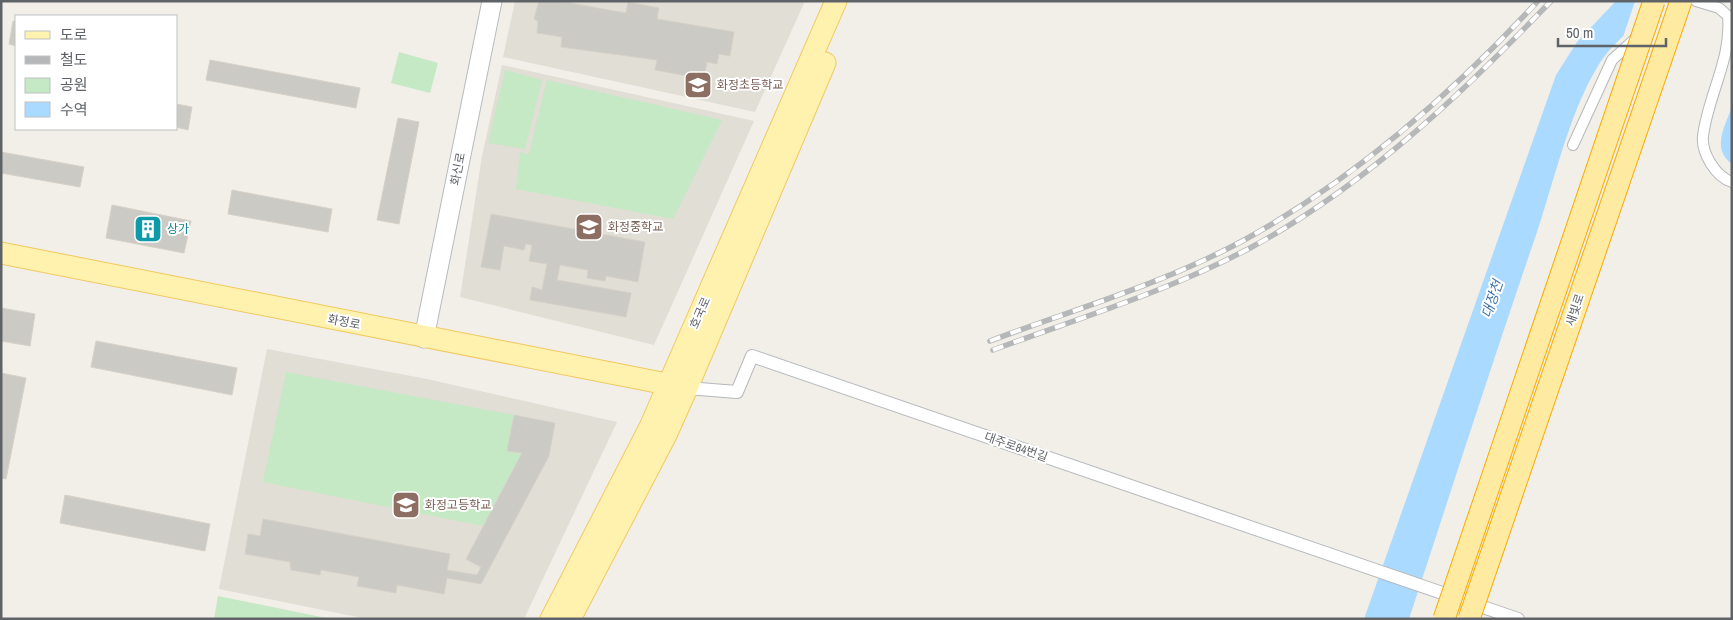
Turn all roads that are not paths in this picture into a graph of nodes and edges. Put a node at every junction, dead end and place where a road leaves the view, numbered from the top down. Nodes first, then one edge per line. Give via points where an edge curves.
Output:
1 (492, 1) edge
2 (836, 1) edge
3 (851, 1) edge
4 (1654, 1) edge
5 (1681, 1) edge
6 (1695, 1) edge
7 (1573, 145) dead end
8 (1732, 182) edge
9 (1, 253) edge
10 (424, 338) junction
11 (678, 386) junction
12 (551, 619) edge
13 (570, 619) edge
14 (1444, 619) edge
15 (1469, 619) edge
16 (1518, 619) edge

1 - 10 main road, 화신로
2 - 11 main road, 호국로
3 - 11 main road, 호국로
4 - 14 highway, 새빛로, bridge
5 - 15 highway, 새빛로, bridge
6 - 7 street via 1652,23 1612,60
6 - 8 street via 1719,8 1728,16 1730,37 1702,138 1707,160
9 - 10 main road, 화정로
10 - 11 main road, 화정로
11 - 12 main road, 호국로 via 650,427
11 - 13 main road, 호국로 via 666,435
11 - 16 street, 대주로84번길 via 737,392 752,356

